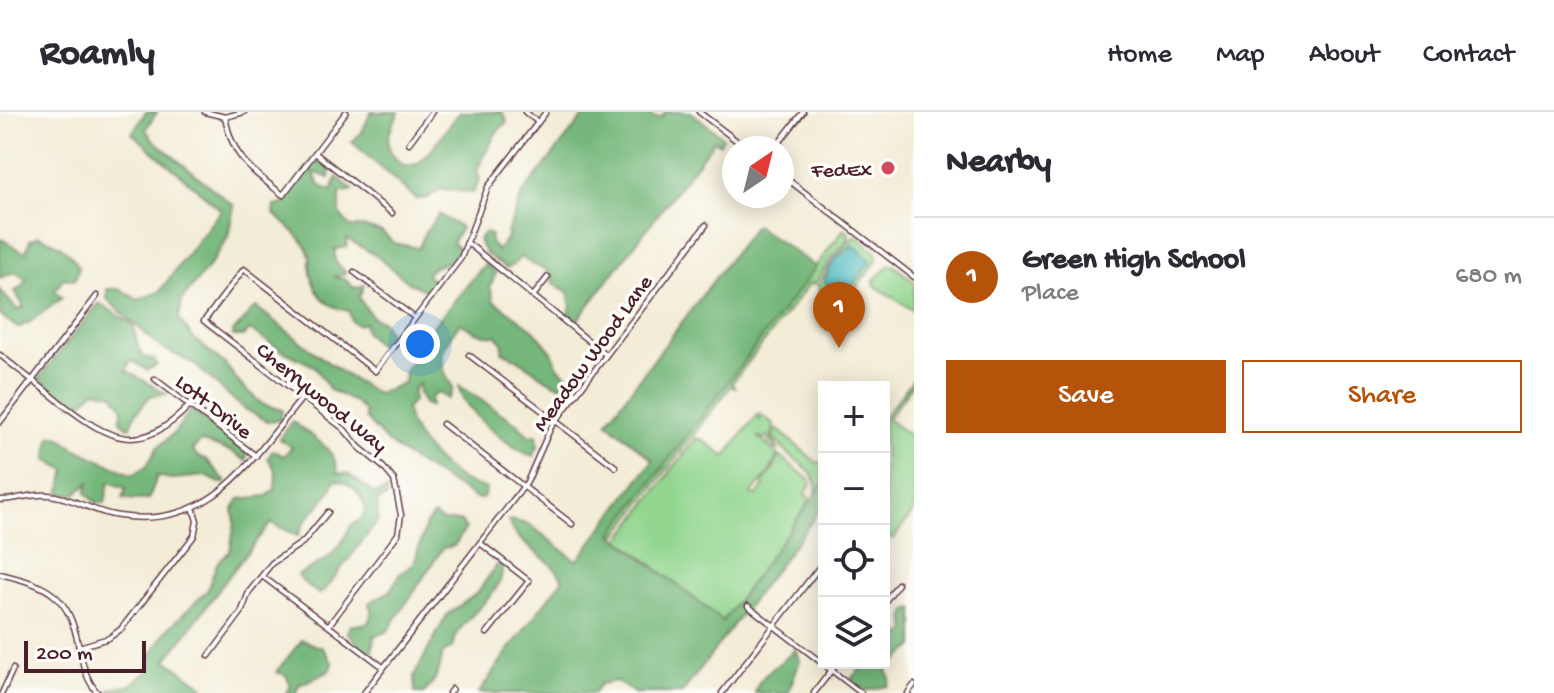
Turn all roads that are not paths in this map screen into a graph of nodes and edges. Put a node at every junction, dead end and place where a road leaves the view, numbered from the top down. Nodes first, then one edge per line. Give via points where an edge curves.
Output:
1 (205, 112) edge
2 (244, 112) edge
3 (346, 112) edge
4 (432, 112) edge
5 (525, 112) edge
6 (546, 112) edge
7 (699, 112) edge
8 (803, 112) edge
9 (225, 117) junction
10 (538, 122) junction
11 (730, 136) edge
12 (784, 136) edge
13 (409, 143) dead end
14 (315, 153) junction
15 (794, 184) edge
16 (392, 213) dead end
17 (706, 225) dead end
18 (469, 244) junction
19 (354, 272) dead end
20 (548, 277) dead end
21 (914, 277) edge
22 (97, 296) dead end
23 (533, 296) junction
24 (415, 318) junction
25 (0, 355) edge
26 (469, 355) dead end
27 (606, 355) junction
28 (155, 379) dead end
29 (32, 380) junction
30 (303, 397) junction
31 (190, 405) junction
32 (555, 420) junction
33 (0, 422) edge
34 (443, 424) dead end
35 (256, 456) junction
36 (616, 467) dead end
37 (524, 486) junction
38 (0, 500) edge
39 (193, 507) junction
40 (328, 512) dead end
41 (572, 524) dead end
42 (480, 543) junction
43 (818, 569) edge
44 (0, 574) edge
45 (262, 576) junction
46 (898, 584) dead end
47 (888, 597) edge
48 (748, 606) dead end
49 (329, 625) junction
50 (774, 626) junction
51 (487, 633) dead end
52 (79, 647) junction
53 (209, 656) dead end
54 (383, 667) junction
55 (13, 669) dead end
56 (831, 670) junction
57 (914, 685) edge
58 (2, 693) edge
59 (98, 693) edge
60 (364, 693) edge
61 (722, 693) edge
62 (814, 693) edge
63 (861, 693) edge
64 (908, 693) edge

1 - 9 street
2 - 9 street
3 - 14 street
4 - 13 street
5 - 10 street
6 - 10 street
7 - 11 street
8 - 12 street
9 - 14 street via 233,148 245,165 283,195
10 - 18 street via 488,187
14 - 16 street
15 - 21 street
17 - 27 street, Meadow Wood Lane
18 - 23 street
18 - 24 street
19 - 24 street
20 - 23 street
22 - 29 street
23 - 27 street
24 - 30 street, Cherrywood Way via 375,371 244,269 204,321
25 - 29 street
26 - 32 street
27 - 32 street, Meadow Wood Lane
28 - 31 street, Lott Drive
29 - 31 street via 93,427 121,437 159,432
29 - 33 street
30 - 35 street
30 - 49 street, Cherrywood Way via 387,471 401,515 395,539
31 - 35 street, Lott Drive
32 - 36 street
32 - 37 street, Meadow Wood Lane
34 - 37 street
35 - 39 street via 229,485
37 - 41 street
37 - 42 street, Meadow Wood Lane
38 - 39 street via 51,495 113,516 139,518
39 - 52 street via 194,536 134,614 115,635
40 - 45 street via 303,542 280,555
42 - 51 street via 529,581
42 - 54 street, Meadow Wood Lane
43 - 50 street
44 - 52 street via 42,586 60,599 70,613
45 - 49 street
45 - 53 street
46 - 47 street
48 - 50 street
49 - 54 street
50 - 56 street
50 - 61 street
52 - 59 street via 86,675
54 - 60 street, Meadow Wood Lane
55 - 58 street
56 - 62 street
56 - 63 street
57 - 64 street

